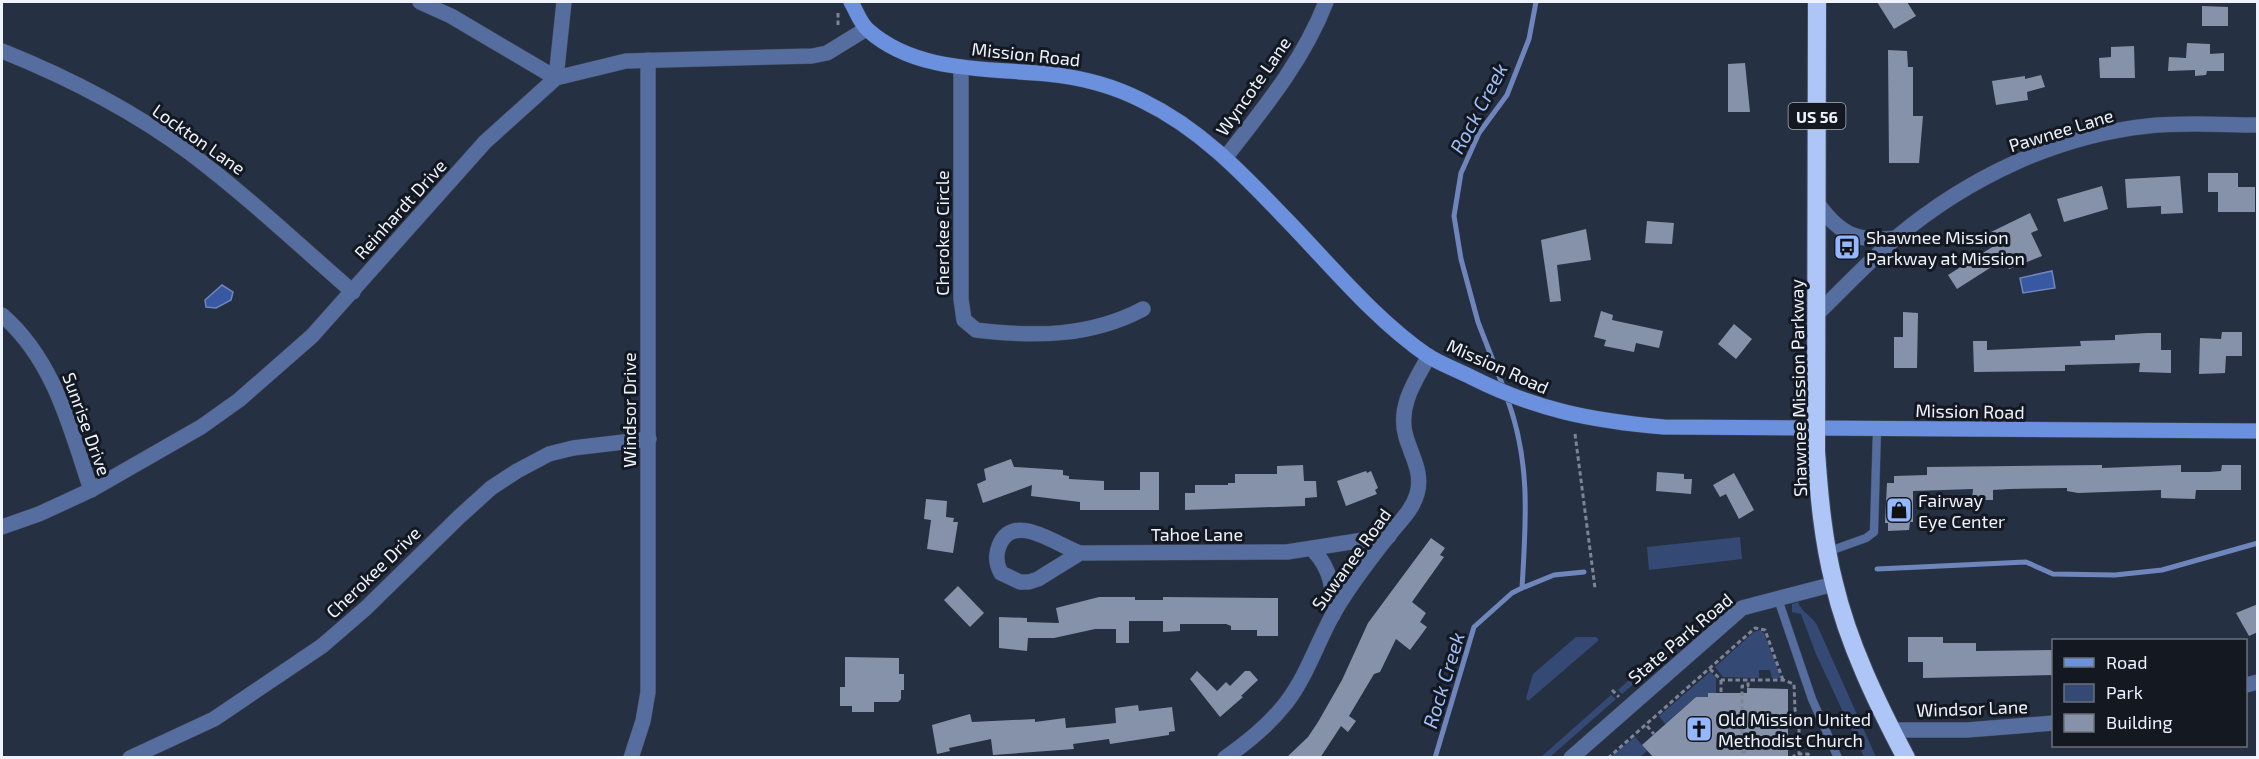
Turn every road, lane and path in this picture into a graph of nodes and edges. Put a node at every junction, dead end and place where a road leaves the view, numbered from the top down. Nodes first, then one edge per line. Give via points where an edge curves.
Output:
1 (420, 2) edge
2 (564, 2) edge
3 (1326, 2) edge
4 (1816, 2) edge
5 (844, 5) edge
6 (838, 27) dead end
7 (866, 29) junction
8 (2, 51) edge
9 (648, 60) junction
10 (961, 67) junction
11 (556, 78) junction
12 (2258, 125) edge
13 (1225, 158) junction
14 (1818, 204) junction
15 (1897, 238) junction
16 (353, 292) junction
17 (1143, 309) dead end
18 (1818, 313) junction
19 (2, 315) edge
20 (1435, 359) junction
21 (1817, 429) junction
22 (1877, 429) junction
23 (2258, 431) edge
24 (1575, 434) dead end
25 (649, 439) junction
26 (91, 490) junction
27 (2, 527) edge
28 (1389, 536) junction
29 (1313, 550) junction
30 (1827, 552) junction
31 (1080, 553) junction
32 (1834, 584) junction
33 (1595, 588) dead end
34 (1778, 599) junction
35 (1333, 615) junction
36 (1710, 669) junction
37 (1721, 680) junction
38 (1748, 680) junction
39 (1783, 680) junction
40 (1612, 690) dead end
41 (1721, 693) dead end
42 (1621, 699) dead end
43 (2052, 723) edge
44 (1647, 726) dead end
45 (1892, 730) junction
46 (1654, 734) dead end
47 (1746, 752) dead end
48 (1798, 754) junction
49 (130, 758) edge
50 (631, 758) edge
51 (1225, 758) edge
52 (1570, 758) edge
53 (1608, 758) edge
54 (1792, 758) edge
55 (1810, 758) edge
56 (1839, 758) edge
57 (1906, 758) edge

1 - 11 street via 452,16
2 - 11 street
3 - 13 street, Wyncote Lane via 1286,79
4 - 14 highway, Shawnee Mission Parkway / US 56
5 - 6 path
5 - 7 main road, Mission Road
7 - 9 street, Reinhardt Drive via 827,53 812,56
7 - 10 main road, Mission Road via 922,59
8 - 16 street, Lockton Lane via 73,83 165,135 238,190
9 - 11 street, Reinhardt Drive via 626,61
9 - 25 street, Windsor Drive
10 - 13 main road, Mission Road via 1048,74 1120,92 1177,119
10 - 17 street, Cherokee Circle via 964,320 976,330 1057,333 1089,331
11 - 16 street, Reinhardt Drive via 485,142
12 - 15 street, Pawnee Lane via 2148,126 2030,155 1941,204
13 - 20 main road, Mission Road via 1382,317
14 - 15 street via 1832,224 1855,236 1870,240
14 - 18 highway, Shawnee Mission Parkway / US 56
15 - 18 street, Pawnee Lane
16 - 26 street, Reinhardt Drive via 312,336 239,400 201,428
18 - 21 highway, Shawnee Mission Parkway / US 56
19 - 26 street, Sunrise Drive via 27,340 59,394
20 - 21 main road, Mission Road via 1507,395 1565,414 1607,422 1664,427
20 - 28 street, Suwanee Road via 1408,393 1404,417 1406,437 1415,455 1417,495 1406,517
21 - 22 main road, Mission Road
21 - 30 highway, Shawnee Mission Parkway / US 56 via 1818,480
22 - 23 main road, Mission Road
22 - 30 lane via 1874,532
24 - 33 path
25 - 49 street, Cherokee Drive via 557,452 517,471 491,488 322,646 214,719
25 - 50 street, Windsor Drive via 648,692
26 - 27 street, Reinhardt Drive
28 - 29 street, Tahoe Lane
28 - 35 street, Suwanee Road
29 - 31 street, Tahoe Lane
29 - 35 street via 1330,575
30 - 32 highway, Shawnee Mission Parkway / US 56
31 - 31 street, Tahoe Lane via 1038,579 1020,582 1001,573 996,559 1006,535 1020,531 1045,536
32 - 34 street, State Park Road
32 - 45 highway, Shawnee Mission Parkway / US 56 via 1851,638
34 - 52 street, State Park Road via 1742,608
34 - 56 lane via 1812,699
35 - 51 street, Suwanee Road via 1287,701 1249,741
36 - 37 path
36 - 39 path via 1758,627 1765,630
36 - 53 path
37 - 38 path
37 - 41 path
38 - 39 path
38 - 47 path via 1748,686 1742,686 1742,752
39 - 48 path via 1795,687
40 - 42 path
43 - 45 street, Windsor Lane via 1967,730
44 - 46 path
45 - 57 highway, Shawnee Mission Parkway / US 56
48 - 54 path
48 - 55 path via 1808,754

